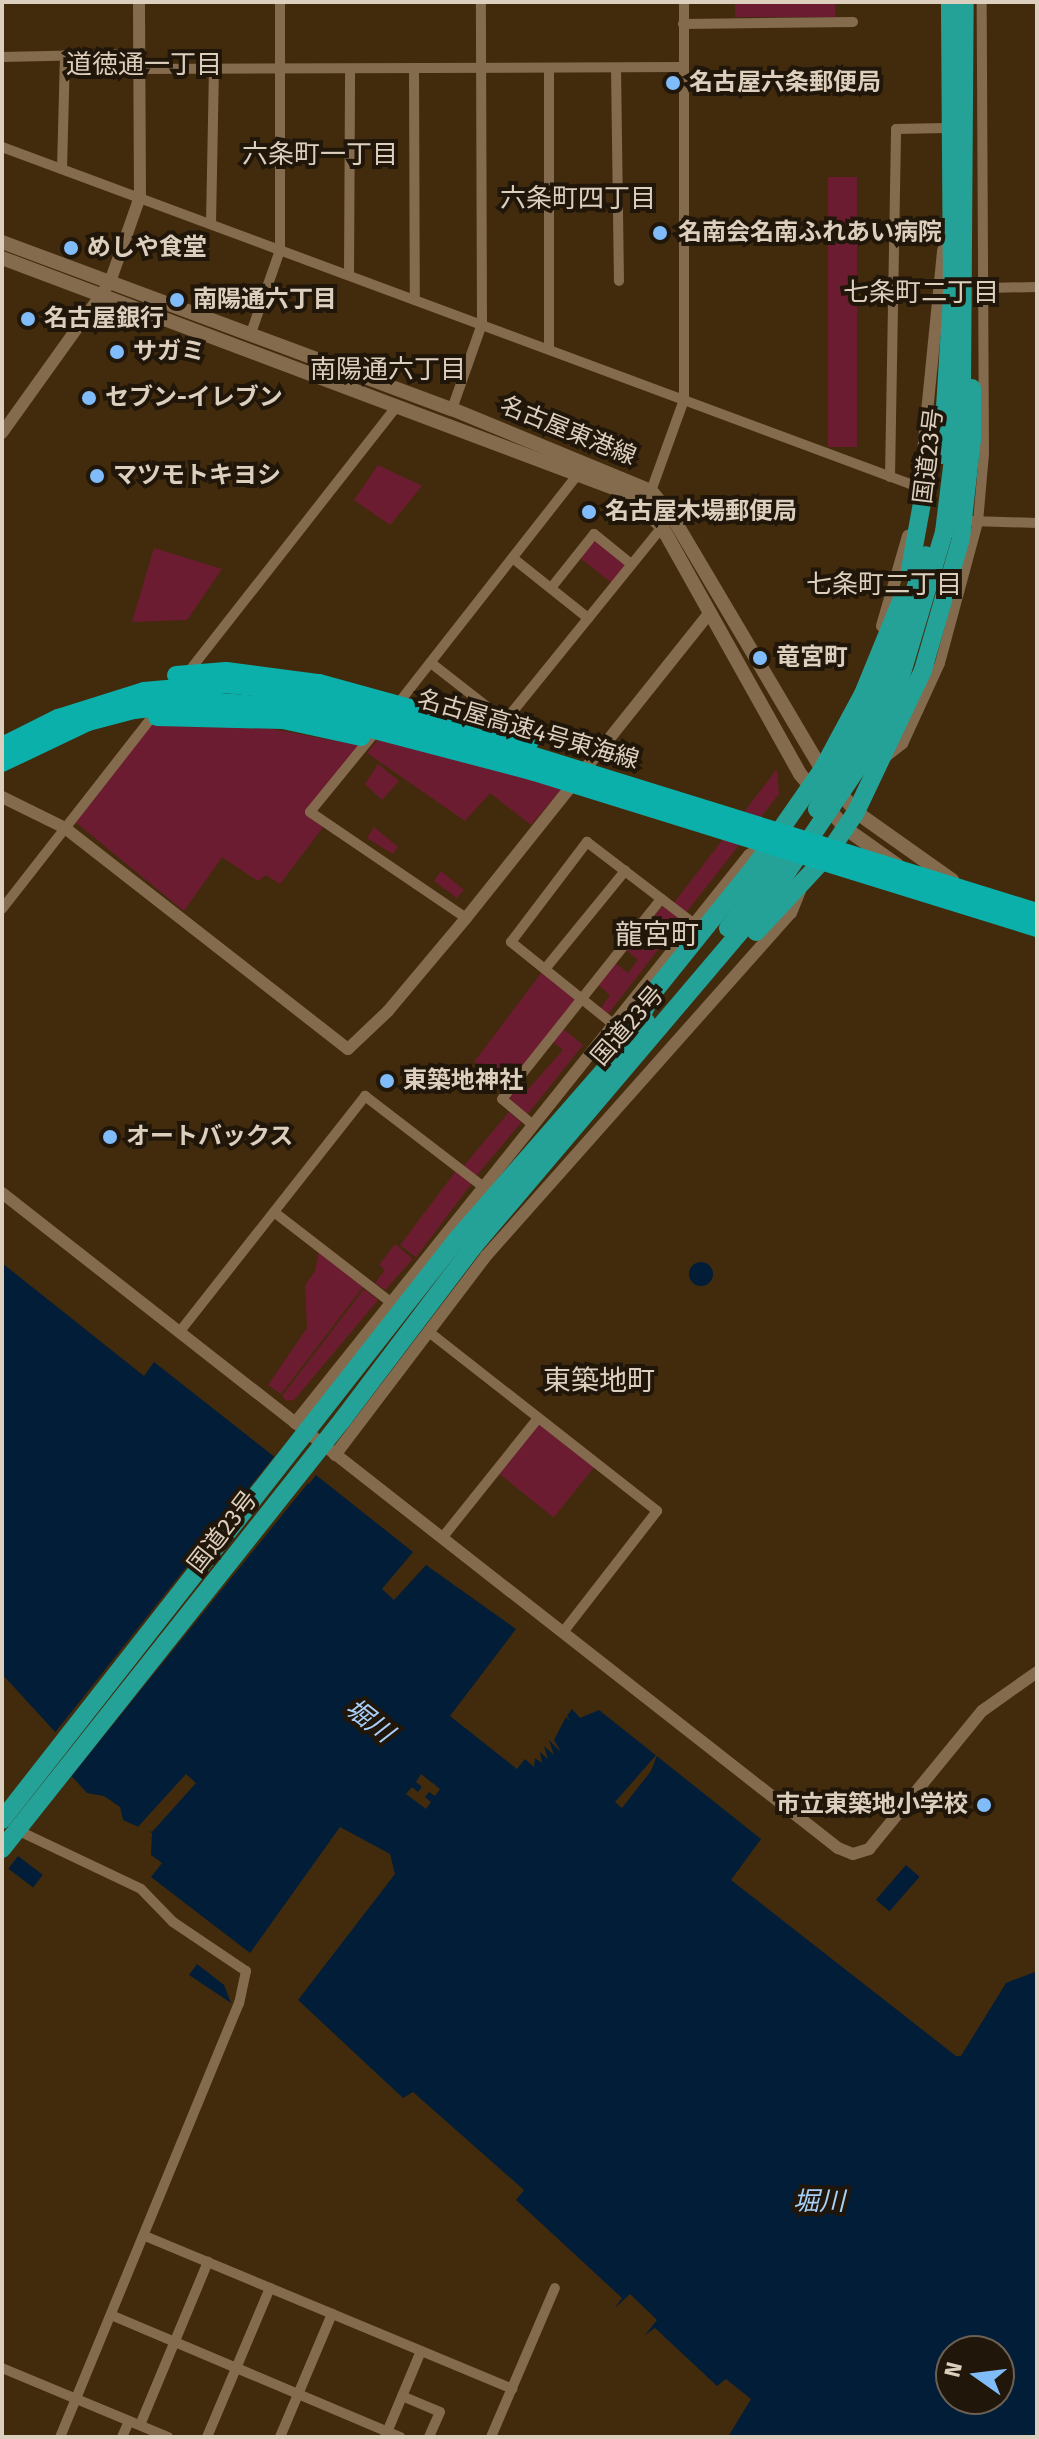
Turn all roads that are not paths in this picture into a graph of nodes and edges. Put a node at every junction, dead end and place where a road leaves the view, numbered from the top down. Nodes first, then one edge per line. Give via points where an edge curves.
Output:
1 (139, 2) edge
2 (280, 2) edge
3 (481, 2) edge
4 (684, 2) edge
5 (948, 2) edge
6 (965, 2) edge
7 (982, 2) edge
8 (853, 22) dead end
9 (683, 24) junction
10 (140, 54) junction
11 (65, 55) junction
12 (2, 57) edge
13 (684, 67) junction
14 (414, 68) junction
15 (481, 68) junction
16 (549, 68) junction
17 (616, 68) junction
18 (139, 69) junction
19 (214, 69) junction
20 (280, 69) junction
21 (350, 69) junction
22 (946, 128) junction
23 (2, 147) edge
24 (62, 169) junction
25 (140, 197) junction
26 (211, 224) junction
27 (2, 242) edge
28 (280, 250) junction
29 (2, 258) edge
30 (349, 275) junction
31 (619, 281) dead end
32 (1037, 287) edge
33 (105, 288) junction
34 (985, 288) junction
35 (952, 297) junction
36 (415, 300) junction
37 (482, 324) junction
38 (963, 326) junction
39 (251, 333) junction
40 (549, 349) junction
41 (684, 400) junction
42 (398, 405) junction
43 (452, 409) junction
44 (2, 433) edge
45 (583, 466) junction
46 (890, 477) junction
47 (918, 487) junction
48 (646, 496) junction
49 (914, 505) junction
50 (978, 522) junction
51 (1037, 523) edge
52 (662, 527) junction
53 (514, 559) junction
54 (631, 564) junction
55 (551, 588) junction
56 (709, 614) junction
57 (588, 618) junction
58 (431, 663) junction
59 (505, 721) junction
60 (847, 722) junction
61 (38, 736) junction
62 (2, 749) edge
63 (884, 758) junction
64 (2, 761) edge
65 (822, 770) junction
66 (534, 772) junction
67 (576, 780) junction
68 (811, 787) junction
69 (663, 794) junction
70 (2, 797) edge
71 (856, 812) junction
72 (65, 828) junction
73 (845, 828) junction
74 (774, 840) junction
75 (625, 871) junction
76 (804, 881) junction
77 (661, 899) junction
78 (2, 909) edge
79 (1037, 914) edge
80 (466, 918) junction
81 (693, 923) junction
82 (1037, 926) edge
83 (545, 969) junction
84 (582, 999) junction
85 (613, 1024) junction
86 (649, 1037) junction
87 (629, 1041) junction
88 (533, 1125) junction
89 (485, 1188) junction
90 (2, 1193) edge
91 (274, 1212) junction
92 (391, 1307) junction
93 (181, 1330) junction
94 (427, 1334) junction
95 (538, 1418) junction
96 (295, 1423) junction
97 (335, 1455) junction
98 (442, 1538) junction
99 (563, 1632) junction
100 (1037, 1672) edge
101 (2, 1820) edge
102 (2, 1827) edge
103 (2, 1849) edge
104 (145, 2236) junction
105 (208, 2262) junction
106 (270, 2288) junction
107 (555, 2288) dead end
108 (332, 2314) junction
109 (111, 2315) junction
110 (175, 2342) junction
111 (421, 2351) junction
112 (2, 2368) edge
113 (236, 2368) junction
114 (512, 2389) junction
115 (298, 2394) junction
116 (402, 2396) junction
117 (76, 2399) junction
118 (129, 2421) junction
119 (140, 2425) junction
120 (386, 2434) edge
121 (60, 2437) edge
122 (122, 2437) edge
123 (168, 2437) edge
124 (207, 2437) edge
125 (280, 2437) edge
126 (400, 2437) edge
127 (429, 2437) edge
128 (491, 2437) edge

1 - 10 street
2 - 20 street
3 - 15 street
4 - 9 street
5 - 22 street
5 - 35 highway, 国道23号
6 - 38 highway, 国道23号
7 - 34 street
8 - 9 street
9 - 13 street
10 - 11 street
10 - 18 street
11 - 12 street
11 - 24 street
13 - 17 street
13 - 41 street
14 - 15 street
14 - 21 street
14 - 36 street
15 - 16 street
15 - 37 street
16 - 17 street
16 - 40 street
17 - 31 street
18 - 19 street
18 - 25 street
19 - 20 street
19 - 26 street
20 - 21 street
20 - 28 street
21 - 30 street
22 - 46 street via 896,129
22 - 47 street via 942,276
23 - 24 street
24 - 25 street
25 - 26 street
25 - 33 street
26 - 28 street
27 - 33 main road, 名古屋東港線
28 - 30 street
28 - 39 street
29 - 33 main road, 名古屋東港線
30 - 36 street
32 - 34 street
33 - 39 main road, 名古屋東港線
33 - 42 main road, 名古屋東港線
33 - 44 street
34 - 50 street
35 - 60 highway via 928,491 908,580 882,653
35 - 87 highway, 国道23号 via 945,438 932,532 913,606 880,693 805,828 717,942
36 - 37 street
37 - 40 street
37 - 43 street
38 - 63 highway via 972,350 972,439 961,538 943,613
38 - 86 highway, 国道23号 via 962,385 944,532 899,683 857,769 815,834 773,893
39 - 43 main road, 名古屋東港線
40 - 41 street
41 - 46 street
41 - 48 street
42 - 45 main road, 名古屋東港線
42 - 72 street
43 - 45 main road, 名古屋東港線
45 - 48 main road, 名古屋東港線
45 - 53 street
46 - 47 street
47 - 49 street
48 - 52 main road, 名古屋東港線
48 - 65 main road, 名古屋東港線 via 673,518
49 - 50 street
49 - 60 street via 891,600
50 - 51 street
50 - 63 street via 940,663 903,744
52 - 54 street
52 - 56 main road, 名古屋東港線
53 - 55 street
53 - 58 street
54 - 55 street via 594,534
54 - 57 street
55 - 57 street
56 - 67 street
56 - 68 main road, 名古屋東港線
57 - 59 street
58 - 59 street
58 - 80 street via 310,812
59 - 67 street
60 - 65 highway
61 - 62 highway
61 - 64 highway
61 - 66 highway via 89,723 228,715 342,732 514,775
61 - 69 highway via 140,685 180,673 273,675 496,731 648,779
62 - 69 highway, 名古屋高速4号東海線 via 58,718 144,691 252,686 332,699
63 - 71 highway
64 - 66 highway, 名古屋高速4号東海線 via 111,715 218,701 329,716
65 - 68 highway
65 - 71 main road, 名古屋東港線
66 - 82 highway, 名古屋高速4号東海線
67 - 80 street
68 - 73 main road, 名古屋東港線
68 - 74 highway
69 - 79 highway, 名古屋高速4号東海線
70 - 72 street
71 - 73 highway
71 - 79 main road, 名古屋東港線 via 921,862 969,890
72 - 78 street
72 - 80 street via 348,1049 388,1011
73 - 76 highway
73 - 82 main road, 名古屋東港線 via 917,879
74 - 81 street via 749,855
74 - 87 highway via 652,994
75 - 77 street
75 - 83 street
75 - 83 street via 587,842 511,942
76 - 86 highway via 674,1022
76 - 94 street via 791,913 486,1256
77 - 81 street
77 - 84 street
81 - 85 street
83 - 84 street
84 - 85 street
84 - 88 street via 502,1099
85 - 88 street
86 - 103 highway, 国道23号 via 473,1247
87 - 101 highway, 国道23号 via 457,1239
88 - 89 street
89 - 91 street via 365,1096
89 - 92 street
90 - 93 street
91 - 92 street
91 - 93 street
92 - 94 street
92 - 96 street
93 - 96 street
94 - 95 street
94 - 97 street
95 - 98 street
95 - 99 street via 657,1511
96 - 97 street
97 - 98 street
98 - 99 street
99 - 100 street via 813,1832 853,1854 886,1835 982,1711
102 - 104 street via 29,1832 141,1889 173,1922 246,1971 239,2003
104 - 105 street
104 - 109 street
105 - 106 street
105 - 110 street
106 - 108 street
106 - 113 street
107 - 114 street
108 - 111 street
108 - 115 street
109 - 110 street
109 - 117 street
110 - 113 street
110 - 119 street
111 - 114 street
111 - 116 street
112 - 117 street
113 - 115 street
113 - 124 street
114 - 128 street
115 - 120 street
115 - 125 street
116 - 120 street
116 - 127 street via 440,2412
117 - 118 street
117 - 121 street
118 - 119 street
118 - 122 street
119 - 123 street
120 - 126 street

